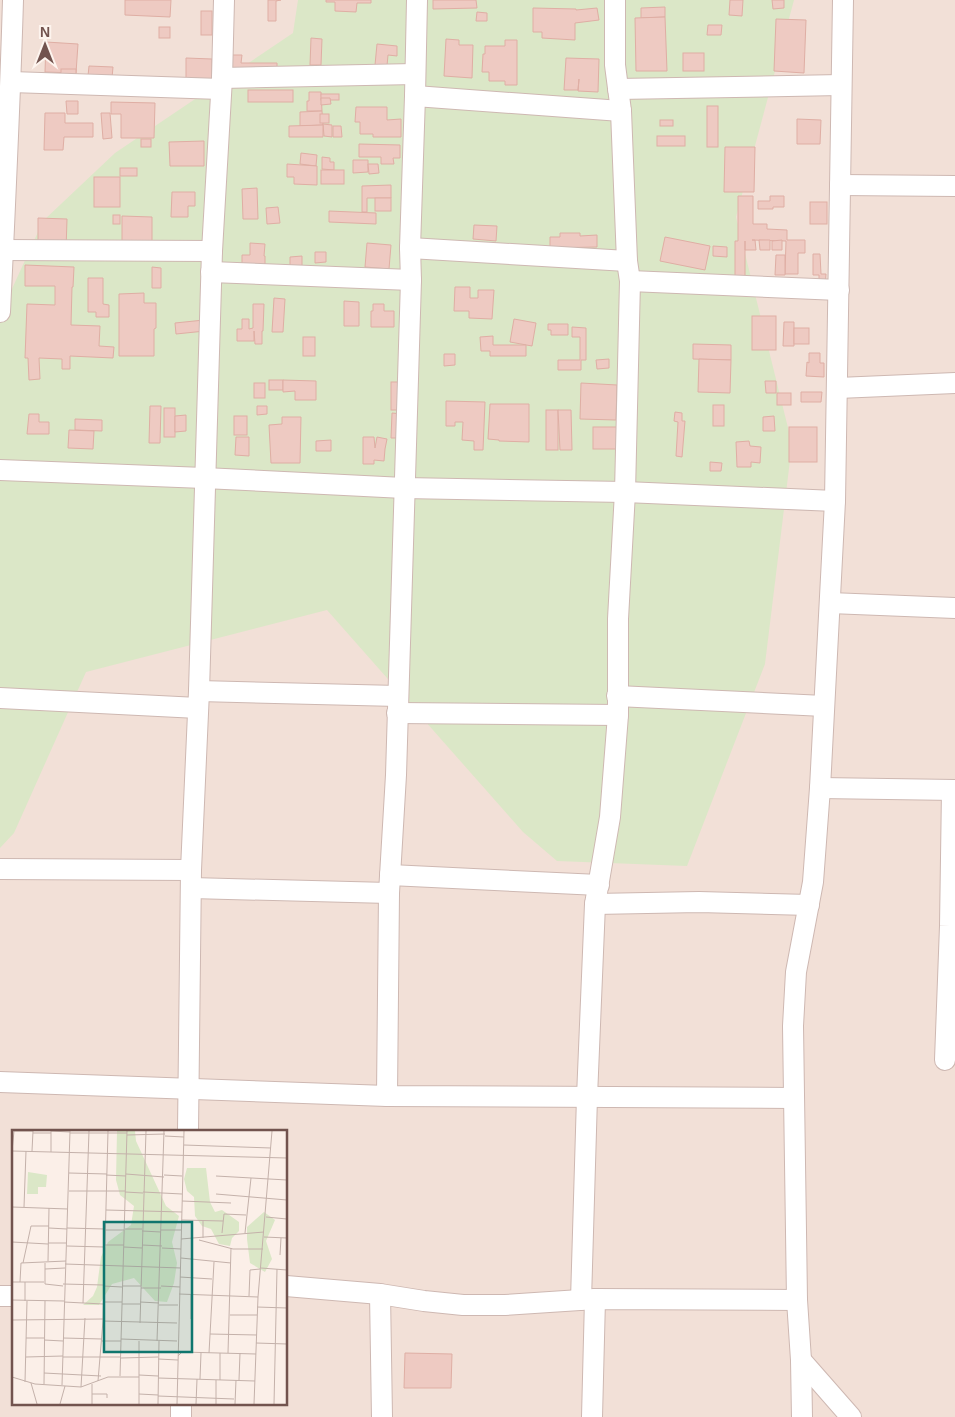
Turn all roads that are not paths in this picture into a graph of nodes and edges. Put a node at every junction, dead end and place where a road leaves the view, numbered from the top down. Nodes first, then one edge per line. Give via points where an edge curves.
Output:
1 (13, 0) edge
2 (224, 0) edge
3 (416, 0) edge
4 (614, 0) edge
5 (843, 0) edge
6 (415, 74) junction
7 (7, 75) edge
8 (222, 84) junction
9 (841, 85) junction
10 (618, 89) junction
11 (415, 96) junction
12 (622, 110) junction
13 (840, 185) junction
14 (955, 186) edge
15 (410, 248) junction
16 (2, 250) junction
17 (212, 251) junction
18 (626, 261) junction
19 (1, 271) edge
20 (211, 272) junction
21 (411, 280) junction
22 (630, 281) junction
23 (839, 290) junction
24 (0, 312) edge
25 (955, 383) edge
26 (838, 388) junction
27 (0, 470) edge
28 (204, 478) junction
29 (404, 488) junction
30 (625, 492) junction
31 (835, 501) junction
32 (830, 603) junction
33 (955, 608) edge
34 (0, 698) edge
35 (198, 699) junction
36 (398, 705) junction
37 (618, 705) junction
38 (824, 706) junction
39 (820, 788) junction
40 (953, 790) edge
41 (0, 869) edge
42 (191, 879) junction
43 (390, 884) junction
44 (597, 894) junction
45 (809, 905) junction
46 (945, 1060) dead end
47 (0, 1082) edge
48 (189, 1089) junction
49 (387, 1096) junction
50 (587, 1097) junction
51 (794, 1098) junction
52 (188, 1130) edge
53 (288, 1286) edge
54 (380, 1294) junction
55 (588, 1300) junction
56 (798, 1300) junction
57 (801, 1360) junction
58 (181, 1404) edge
59 (181, 1417) edge
60 (382, 1417) edge
61 (592, 1417) edge
62 (802, 1417) edge
63 (851, 1417) edge

1 - 7 street
2 - 8 street
3 - 6 street
4 - 10 street via 614,65
5 - 9 street
6 - 8 street
6 - 11 street
7 - 8 street
7 - 16 street
8 - 17 street
9 - 10 street
9 - 13 street
10 - 12 street
11 - 12 street
11 - 15 street
12 - 18 street
13 - 14 street
13 - 23 street
15 - 18 street
15 - 21 street
16 - 17 street
16 - 19 street
17 - 20 street
18 - 22 street
19 - 24 street
20 - 21 street
20 - 28 street
21 - 29 street
22 - 23 street
22 - 30 street
23 - 26 street
25 - 26 street
26 - 31 street
27 - 28 street
28 - 29 street
28 - 35 street
29 - 30 street
29 - 36 street
30 - 31 street
30 - 37 street via 618,619
31 - 32 street
32 - 33 street
32 - 38 street
34 - 35 street
35 - 36 street
35 - 42 street
36 - 37 street
36 - 43 street
37 - 38 street
37 - 44 street via 610,817
38 - 39 street
39 - 40 street
39 - 45 street
40 - 46 street
41 - 42 street
42 - 43 street
42 - 48 street
43 - 44 street
43 - 49 street
44 - 45 street via 699,902
44 - 50 street
45 - 51 street via 796,972
47 - 48 street
48 - 49 street
48 - 52 street
49 - 50 street
50 - 51 street
50 - 55 street
51 - 56 street
53 - 54 street
54 - 55 street via 462,1305
54 - 60 street
55 - 56 street
55 - 61 street
56 - 57 street
57 - 62 street
57 - 63 street
58 - 59 street

